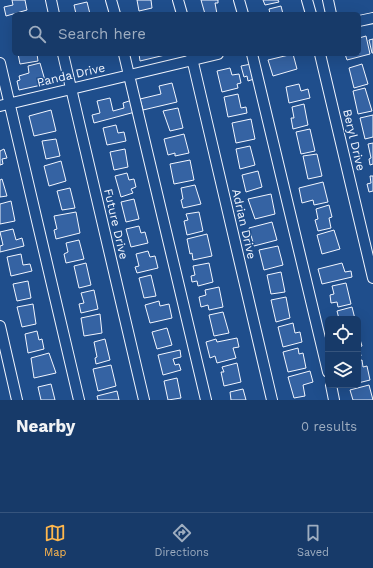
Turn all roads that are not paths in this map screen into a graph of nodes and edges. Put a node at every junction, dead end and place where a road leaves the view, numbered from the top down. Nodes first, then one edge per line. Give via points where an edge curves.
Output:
1 (51, 0) edge
2 (111, 0) edge
3 (178, 0) edge
4 (239, 0) edge
5 (307, 0) edge
6 (328, 0) edge
7 (54, 12) edge
8 (114, 12) edge
9 (181, 12) edge
10 (242, 12) edge
11 (310, 12) edge
12 (331, 12) edge
13 (373, 18) edge
14 (361, 21) edge
15 (63, 56) edge
16 (124, 56) edge
17 (252, 56) edge
18 (320, 56) edge
19 (192, 57) edge
20 (0, 63) edge
21 (129, 75) junction
22 (71, 89) junction
23 (4, 105) edge
24 (373, 278) edge
25 (0, 326) edge
26 (325, 359) edge
27 (332, 388) edge
28 (18, 400) edge
29 (78, 400) edge
30 (144, 400) edge
31 (206, 400) edge
32 (272, 400) edge
33 (334, 400) edge

1 - 7 street
2 - 8 street
3 - 9 street
4 - 10 street
5 - 11 street
6 - 12 street
13 - 14 street
15 - 22 street, Future Drive
16 - 21 street
17 - 26 street
18 - 24 street, Beryl Drive
19 - 21 street, Panda Drive
19 - 32 street, Adrian Drive
20 - 23 street
21 - 22 street, Panda Drive
21 - 31 street
22 - 23 street, Panda Drive
22 - 30 street, Future Drive
23 - 29 street
25 - 28 street
27 - 33 street

